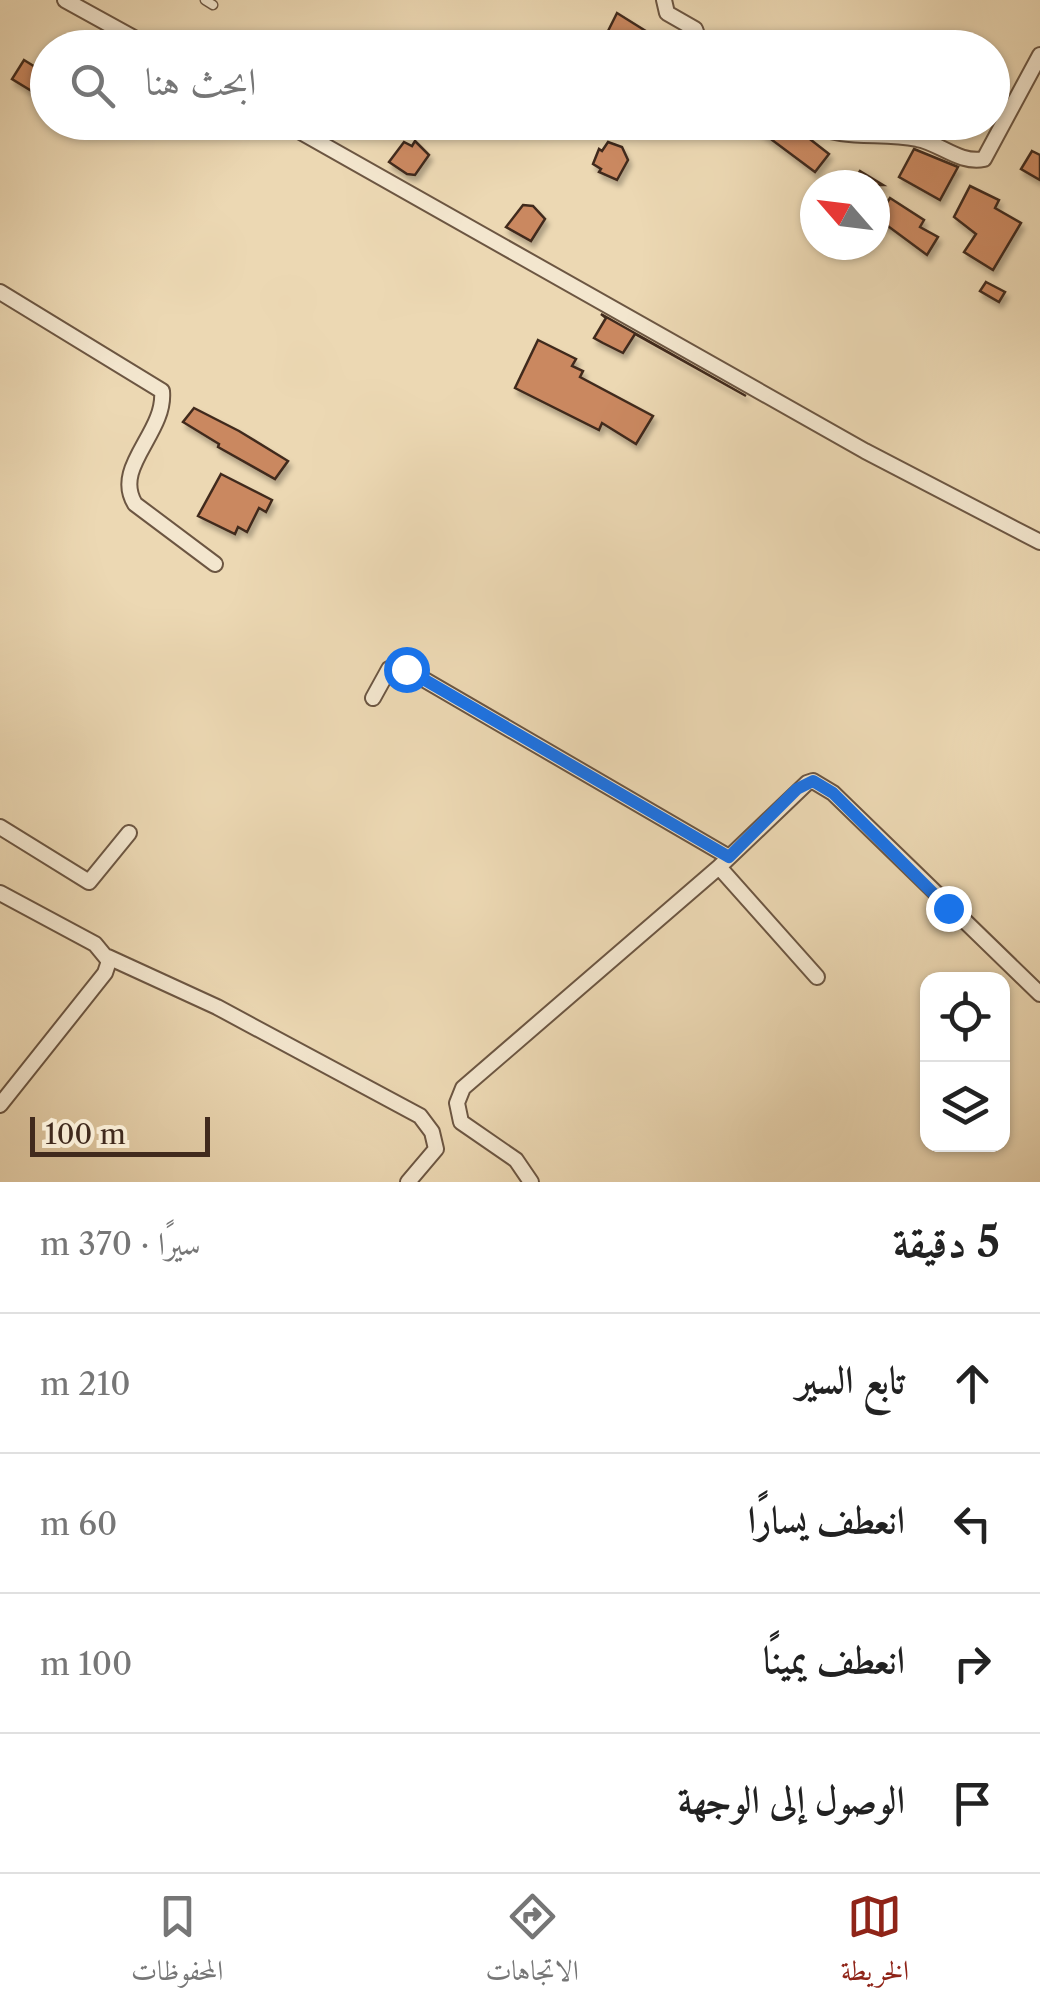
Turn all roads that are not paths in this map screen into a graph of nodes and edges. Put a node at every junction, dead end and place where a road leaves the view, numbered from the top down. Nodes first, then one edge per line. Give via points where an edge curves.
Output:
1 (65, 0) edge
2 (664, 0) edge
3 (119, 30) edge
4 (697, 30) edge
5 (1040, 56) edge
6 (1010, 111) edge
7 (316, 140) edge
8 (920, 140) edge
9 (994, 140) edge
10 (0, 292) edge
11 (1040, 542) edge
12 (215, 564) dead end
13 (373, 698) dead end
14 (0, 828) edge
15 (129, 833) dead end
16 (724, 862) junction
17 (0, 893) edge
18 (108, 957) junction
19 (816, 977) dead end
20 (1040, 994) edge
21 (0, 1105) edge
22 (408, 1182) edge
23 (530, 1182) edge

1 - 3 street
2 - 4 street via 667,13
5 - 6 street
7 - 11 street
8 - 9 street via 962,158 984,159
10 - 12 street via 162,391 160,422 127,479 128,493
13 - 16 street via 389,668 406,669
14 - 15 street via 89,882
16 - 19 street
16 - 20 street via 813,781
16 - 23 street via 463,1088 460,1122 516,1160
17 - 18 street
18 - 21 street via 105,972
18 - 22 street via 217,1006 420,1116 436,1148

